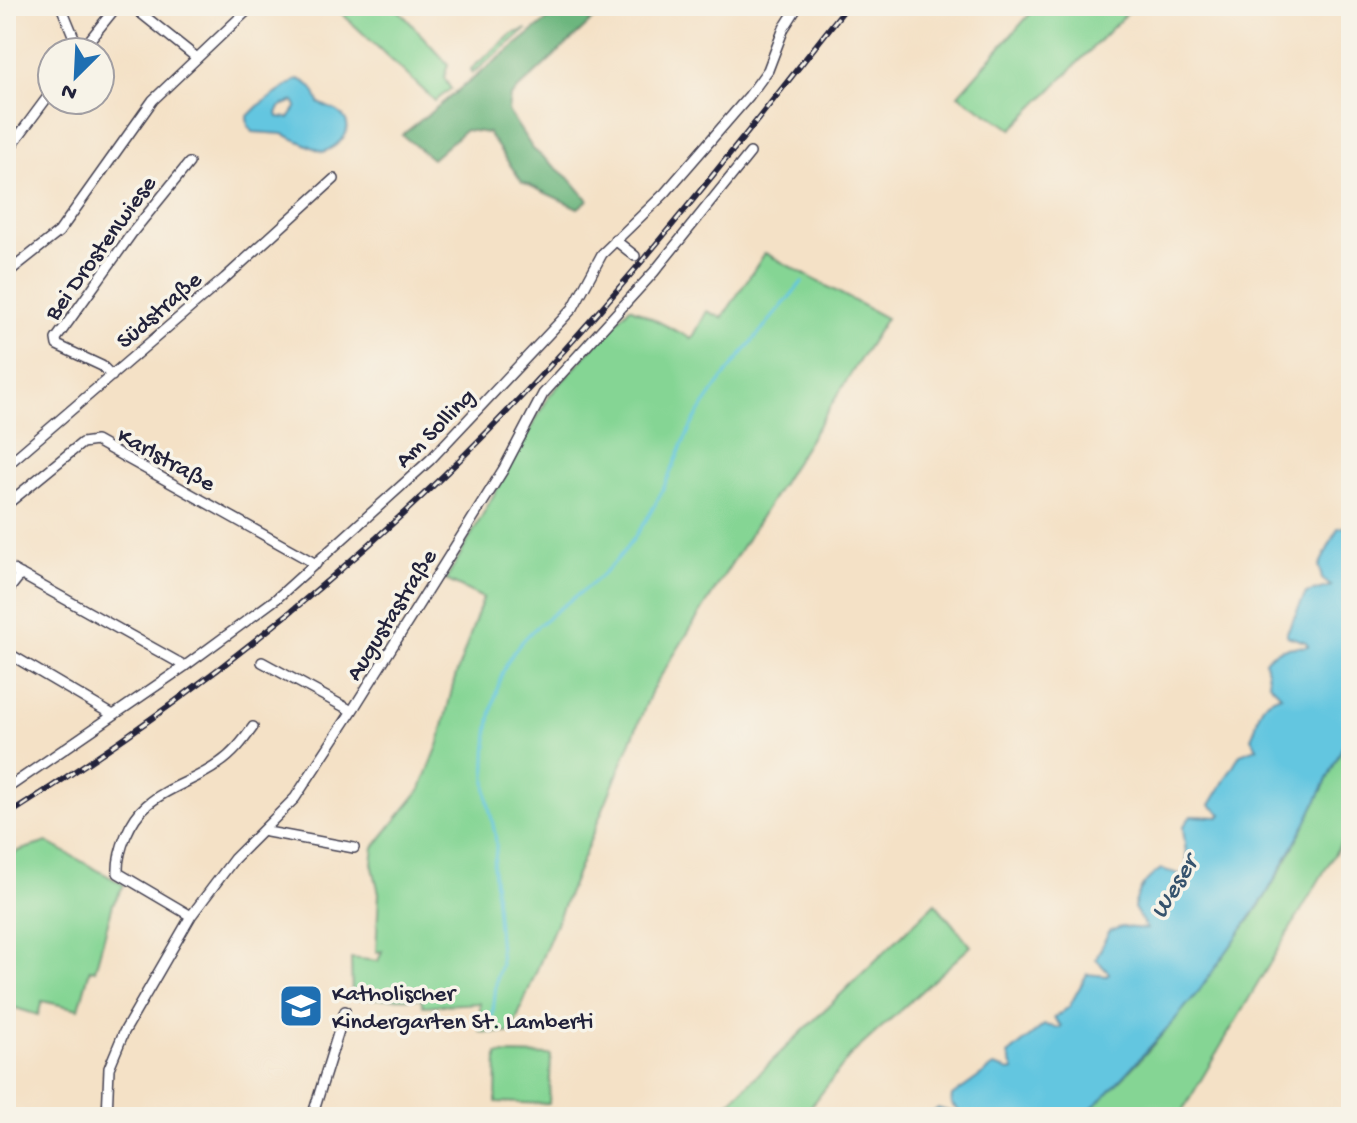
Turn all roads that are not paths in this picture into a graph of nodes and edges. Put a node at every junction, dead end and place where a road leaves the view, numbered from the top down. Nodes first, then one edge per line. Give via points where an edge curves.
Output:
1 (61, 6) edge
2 (117, 6) edge
3 (132, 6) edge
4 (252, 6) edge
5 (798, 6) edge
6 (75, 36) edge
7 (93, 36) edge
8 (197, 58) junction
9 (36, 113) edge
10 (6, 153) edge
11 (750, 153) dead end
12 (189, 163) dead end
13 (334, 179) dead end
14 (615, 240) junction
15 (635, 256) dead end
16 (644, 263) dead end
17 (654, 272) junction
18 (6, 274) edge
19 (112, 376) junction
20 (6, 466) edge
21 (6, 505) edge
22 (316, 564) junction
23 (6, 566) edge
24 (21, 574) junction
25 (6, 593) edge
26 (6, 652) edge
27 (262, 662) dead end
28 (185, 666) junction
29 (352, 711) junction
30 (113, 715) junction
31 (253, 727) dead end
32 (6, 789) edge
33 (262, 831) junction
34 (354, 848) dead end
35 (191, 916) junction
36 (345, 1011) dead end
37 (107, 1117) edge
38 (312, 1117) edge

1 - 6 street
2 - 7 street
3 - 8 street
4 - 8 street
5 - 14 street, Am Solling via 768,70 749,96 665,193
8 - 18 street via 153,100 59,232
9 - 10 street
11 - 17 street, Augustastraße
12 - 19 street, Bei Drostenwiese via 56,339 57,345
13 - 19 street, Südstraße
14 - 15 street
14 - 22 street, Am Solling via 573,308 501,388
16 - 17 street
17 - 29 street, Augustastraße via 543,394 503,470
19 - 20 street, Südstraße
21 - 22 street, Karlstraße via 82,443 96,441
22 - 28 street, Am Solling
23 - 24 street
24 - 25 street
24 - 28 street
26 - 30 street
27 - 29 street
28 - 30 street, Am Solling
29 - 33 street, Augustastraße via 295,798
30 - 32 street, Am Solling
31 - 35 street via 218,765 146,805 117,858 118,873
33 - 34 street
33 - 35 street, Augustastraße
35 - 37 street, Augustastraße via 124,1032 109,1068
36 - 38 street

